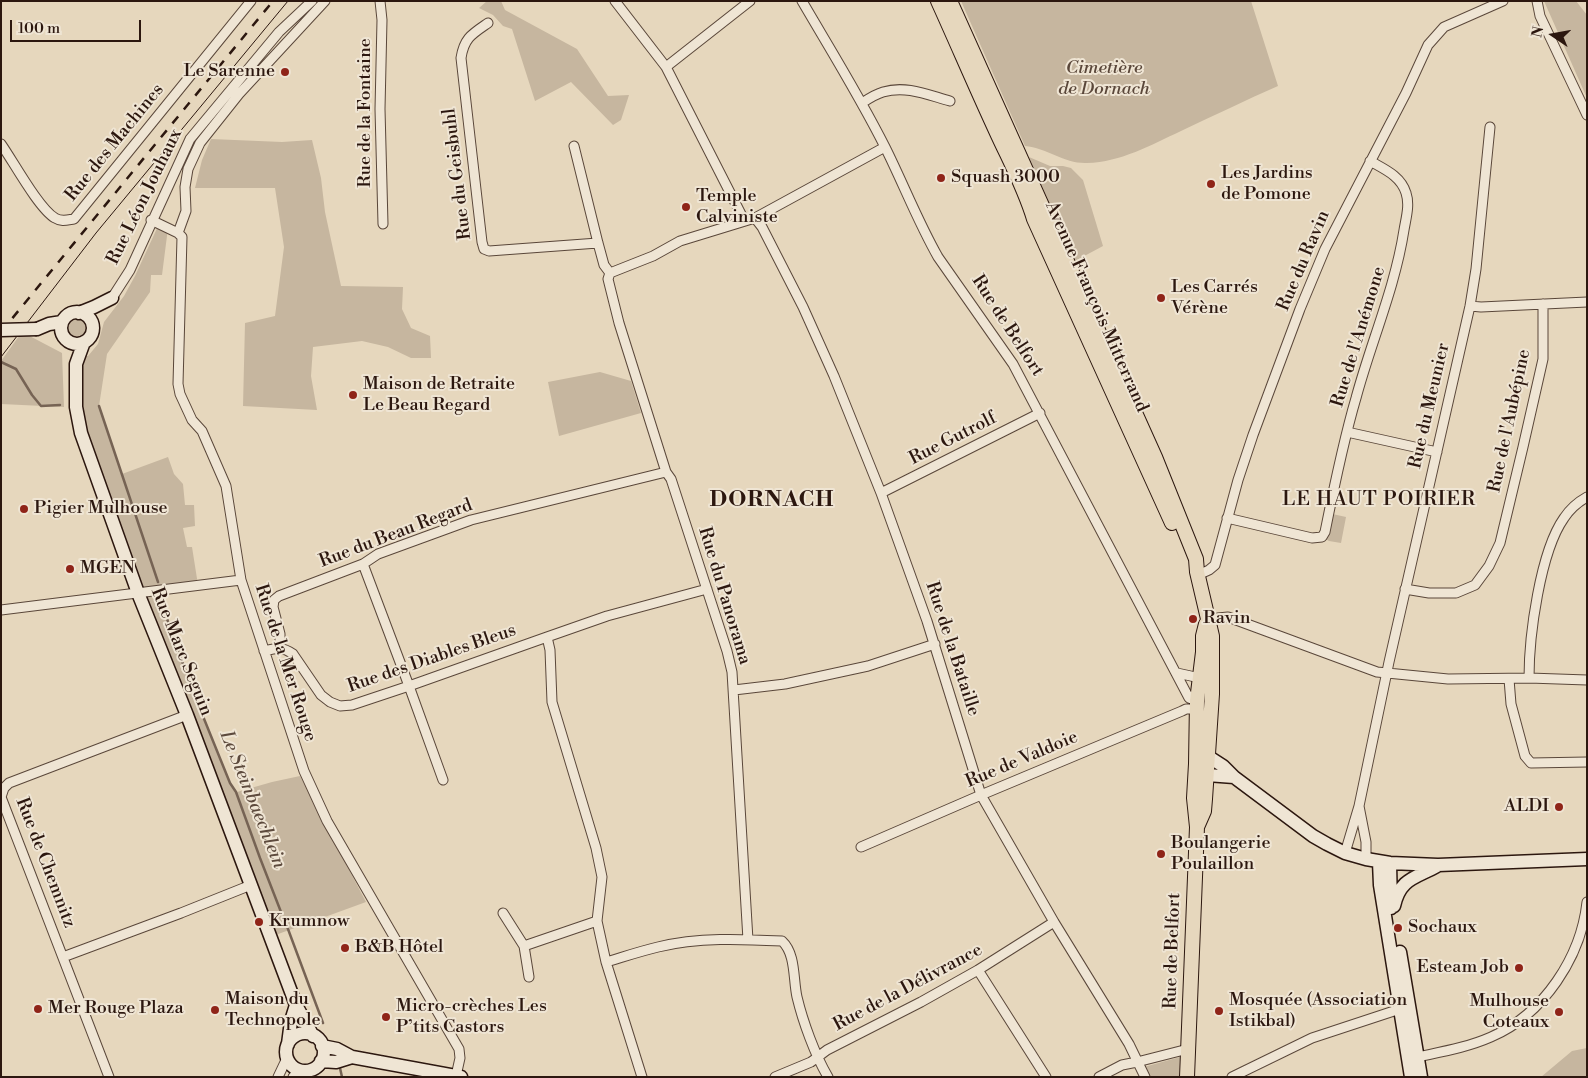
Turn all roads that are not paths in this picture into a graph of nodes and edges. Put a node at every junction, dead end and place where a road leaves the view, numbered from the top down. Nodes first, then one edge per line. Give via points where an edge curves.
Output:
1 (251, 1) edge
2 (312, 1) edge
3 (325, 1) edge
4 (380, 1) edge
5 (616, 1) edge
6 (750, 1) edge
7 (802, 1) edge
8 (938, 1) edge
9 (950, 1) edge
10 (1503, 1) edge
11 (1536, 1) edge
12 (488, 23) dead end
13 (666, 67) junction
14 (950, 101) dead end
15 (862, 103) junction
16 (1587, 115) edge
17 (1490, 127) dead end
18 (1, 144) edge
19 (574, 146) dead end
20 (885, 147) junction
21 (1370, 161) junction
22 (755, 218) junction
23 (151, 220) junction
24 (744, 220) junction
25 (382, 224) dead end
26 (178, 233) junction
27 (598, 244) junction
28 (610, 273) junction
29 (112, 298) junction
30 (1587, 302) edge
31 (1543, 304) junction
32 (1470, 306) junction
33 (79, 313) junction
34 (62, 322) junction
35 (92, 326) junction
36 (36, 329) junction
37 (1, 330) edge
38 (64, 338) junction
39 (84, 342) junction
40 (76, 364) junction
41 (1040, 413) junction
42 (1347, 432) junction
43 (1437, 452) junction
44 (666, 472) junction
45 (881, 493) junction
46 (1587, 497) edge
47 (1227, 518) junction
48 (363, 564) junction
49 (1197, 574) junction
50 (241, 580) junction
51 (707, 589) junction
52 (1405, 589) junction
53 (138, 593) junction
54 (1, 610) edge
55 (1207, 619) junction
56 (547, 637) junction
57 (935, 644) junction
58 (280, 647) junction
59 (264, 651) junction
60 (1177, 673) junction
61 (1387, 673) junction
62 (1200, 678) junction
63 (1528, 678) junction
64 (1509, 679) junction
65 (1587, 680) edge
66 (409, 686) junction
67 (734, 690) junction
68 (1212, 694) junction
69 (1197, 705) junction
70 (187, 714) junction
71 (1209, 757) junction
72 (1587, 762) edge
73 (1196, 764) junction
74 (1207, 775) junction
75 (1234, 777) junction
76 (442, 780) dead end
77 (981, 795) junction
78 (1359, 806) junction
79 (1197, 827) junction
80 (861, 847) dead end
81 (1345, 852) junction
82 (1366, 859) junction
83 (1587, 859) edge
84 (1385, 863) junction
85 (1438, 865) junction
86 (251, 885) junction
87 (1587, 902) edge
88 (503, 913) dead end
89 (1394, 918) junction
90 (597, 921) junction
91 (1054, 922) junction
92 (748, 940) junction
93 (524, 946) junction
94 (63, 957) junction
95 (606, 962) junction
96 (978, 970) junction
97 (529, 978) dead end
98 (296, 1005) junction
99 (1400, 1009) junction
100 (313, 1036) junction
101 (288, 1044) junction
102 (322, 1046) junction
103 (1188, 1049) junction
104 (352, 1057) junction
105 (818, 1057) junction
106 (287, 1058) junction
107 (1413, 1058) junction
108 (321, 1061) junction
109 (1137, 1062) junction
110 (297, 1074) edge
111 (459, 1076) edge
112 (109, 1077) edge
113 (278, 1077) edge
114 (642, 1077) edge
115 (775, 1077) edge
116 (828, 1077) edge
117 (1046, 1077) edge
118 (1099, 1077) edge
119 (1145, 1077) edge
120 (1187, 1077) edge
121 (1232, 1077) edge
122 (1411, 1077) edge
123 (1421, 1077) edge

1 - 18 street, Rue des Machines via 74,218 63,221 44,209
2 - 23 street, Rue Léon Jouhaux via 279,32 194,134
3 - 26 street, Rue de la Mer Rouge via 238,94 200,144 188,169 186,211
4 - 25 street, Rue de la Fontaine
5 - 13 street
6 - 13 street
7 - 15 street, Rue de Belfort
8 - 49 main road, Avenue François Mitterrand via 1020,179 1034,219 1187,561
9 - 49 main road, Avenue François Mitterrand via 1154,457 1196,559
10 - 21 street, Rue du Ravin via 1444,27 1428,44
11 - 16 street
12 - 27 street, Rue du Geisbuhl via 469,36 461,58 484,249
13 - 24 street
14 - 15 street via 896,89 881,92
15 - 20 street, Rue de Belfort
17 - 32 street, Rue du Meunier
19 - 27 street, Rue du Panorama
20 - 22 street
20 - 41 street, Rue de Belfort via 928,240 1013,364
21 - 42 street, Rue de l'Anémone via 1402,182 1408,204 1394,283
21 - 47 street, Rue du Ravin via 1325,249 1300,309 1253,435
22 - 24 street
22 - 45 street, Rue de la Bataille via 803,307
23 - 26 street
23 - 29 street, Rue Léon Jouhaux via 130,270
24 - 28 street via 680,241 654,256
26 - 50 street, Rue de la Mer Rouge via 182,237 178,384 192,420 202,431 226,486
27 - 28 street, Rue du Panorama
28 - 44 street, Rue du Panorama via 608,279 619,323
29 - 33 street
29 - 35 street, Rue Léon Jouhaux
30 - 31 street
31 - 32 street
31 - 52 street, Rue de l'Aubépine via 1543,359 1500,543 1475,584 1456,593
32 - 43 street, Rue du Meunier
33 - 34 street via 69,315
33 - 35 street via 88,317
34 - 36 street
34 - 38 street
35 - 39 street via 91,335
36 - 37 street, bridge
36 - 38 street
38 - 39 street via 74,344
38 - 40 street, Rue Marc Seguin
39 - 40 street, Rue Marc Seguin
40 - 53 street, Rue Marc Seguin via 77,419
41 - 45 street, Rue Gutrolf
41 - 60 street, Rue de Belfort
42 - 43 street
42 - 47 street, Rue de l'Anémone via 1322,537 1312,538
43 - 52 street, Rue du Meunier
44 - 48 street, Rue du Beau Regard via 471,520 378,554
44 - 51 street, Rue du Panorama
45 - 57 street, Rue de la Bataille
46 - 63 street via 1564,518 1548,554 1532,629
47 - 49 street, Rue du Ravin via 1215,564
48 - 58 street, Rue du Beau Regard via 274,600
48 - 66 street
49 - 55 main road, Avenue François Mitterrand
50 - 53 street
50 - 59 street, Rue de la Mer Rouge
51 - 56 street, Rue des Diables Bleus via 607,616
51 - 67 street, Rue du Panorama via 727,651
52 - 61 street, Rue du Meunier
53 - 54 street
53 - 70 street, Rue Marc Seguin
55 - 61 street via 1228,617 1376,672
55 - 62 main road, Avenue François Mitterrand via 1202,636
55 - 68 main road, Avenue François Mitterrand via 1212,636
56 - 66 street, Rue des Diables Bleus
56 - 90 street via 552,702 602,877
57 - 67 street via 868,666 785,684
57 - 77 street, Rue de la Bataille
58 - 59 street
58 - 66 street, Rue des Diables Bleus via 293,654 321,695 340,706
59 - 111 street, Rue de la Mer Rouge via 304,771 327,821 459,1050
60 - 62 street
60 - 69 street, Rue de Belfort via 1189,698
61 - 64 street via 1448,679
61 - 78 street, Rue du Meunier
62 - 68 street
62 - 69 main road, Rue de Belfort
63 - 64 street
63 - 65 street
64 - 72 street via 1510,704 1525,756 1531,763
66 - 76 street
67 - 92 street, Rue du Panorama
68 - 71 main road, Rue de Belfort
69 - 73 main road, Rue de Belfort
69 - 77 street, Rue de Valdoie
70 - 86 street, Rue Marc Seguin
70 - 94 street, Rue de Chemnitz via 9,783 4,788 2,797
71 - 73 street
71 - 74 main road, Rue de Belfort
71 - 75 street
73 - 74 street
73 - 79 main road, Rue de Belfort via 1194,810
74 - 75 street
74 - 79 main road, Rue de Belfort via 1204,811
75 - 81 street via 1313,836
77 - 80 street, Rue de Valdoie
77 - 91 street, Rue de la Bataille
78 - 81 street, Rue du Meunier
78 - 82 street, Rue du Meunier
79 - 103 main road, Rue de Belfort
81 - 82 street
82 - 84 street
83 - 85 street
84 - 85 street
84 - 89 street
84 - 99 street via 1380,885
85 - 89 street via 1401,886 1394,904
86 - 94 street
86 - 98 street, Rue Marc Seguin
87 - 107 street via 1581,933 1570,961 1545,996 1518,1022 1492,1037 1461,1048
88 - 93 street
89 - 107 street
90 - 93 street
90 - 95 street
91 - 96 street, Rue de la Délivrance
91 - 109 street, Rue de la Bataille
92 - 95 street via 660,946
92 - 105 street via 782,942 788,947 797,998
93 - 97 street
94 - 112 street, Rue de Chemnitz
95 - 114 street
96 - 105 street, Rue de la Délivrance
96 - 117 street
98 - 100 street, Rue Marc Seguin
98 - 101 street
99 - 107 street
99 - 121 street via 1312,1038
100 - 101 street via 299,1034
100 - 102 street
101 - 106 street
102 - 104 street
102 - 108 street
103 - 109 street
103 - 120 main road, Rue de Belfort
104 - 108 street via 336,1062
104 - 111 street
105 - 115 street, Rue de la Délivrance
105 - 116 street
106 - 110 street
106 - 113 street
107 - 122 street
107 - 123 street
108 - 110 street via 315,1068
109 - 118 street via 1122,1065
109 - 119 street, Rue de la Bataille

